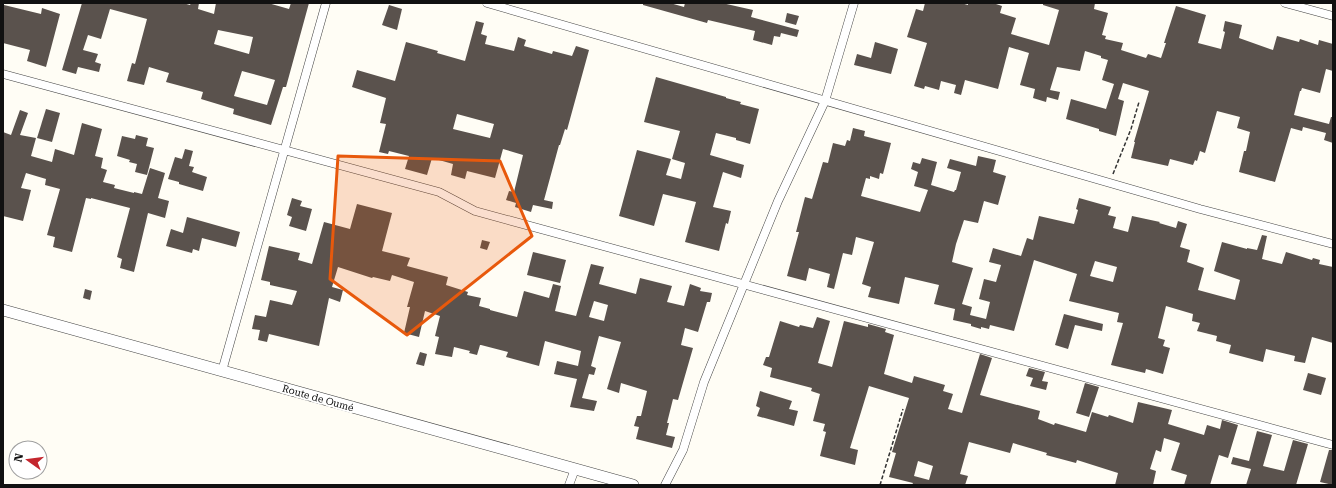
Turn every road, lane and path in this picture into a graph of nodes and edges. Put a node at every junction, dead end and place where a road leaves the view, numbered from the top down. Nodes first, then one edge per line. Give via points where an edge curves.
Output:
1 (326, 3) edge
2 (487, 3) edge
3 (854, 3) edge
4 (1285, 3) edge
5 (1333, 16) edge
6 (3, 74) edge
7 (825, 101) junction
8 (1139, 102) dead end
9 (285, 150) junction
10 (1109, 183) junction
11 (1333, 244) edge
12 (743, 284) junction
13 (3, 310) edge
14 (222, 371) junction
15 (903, 409) dead end
16 (1333, 444) edge
17 (574, 469) junction
18 (569, 485) edge
19 (633, 485) edge
20 (665, 485) edge
21 (880, 485) edge

1 - 9 street
2 - 7 street
3 - 7 street
4 - 5 street
6 - 9 street
7 - 10 street
7 - 12 street
8 - 10 path via 1126,144
9 - 12 street via 439,192 475,211
9 - 14 street
10 - 11 street
12 - 16 street
12 - 20 street via 704,382 683,450
13 - 14 street, Route de Oumé
14 - 17 street, Route de Oumé
15 - 21 path
17 - 18 street
17 - 19 street, Route de Oumé

